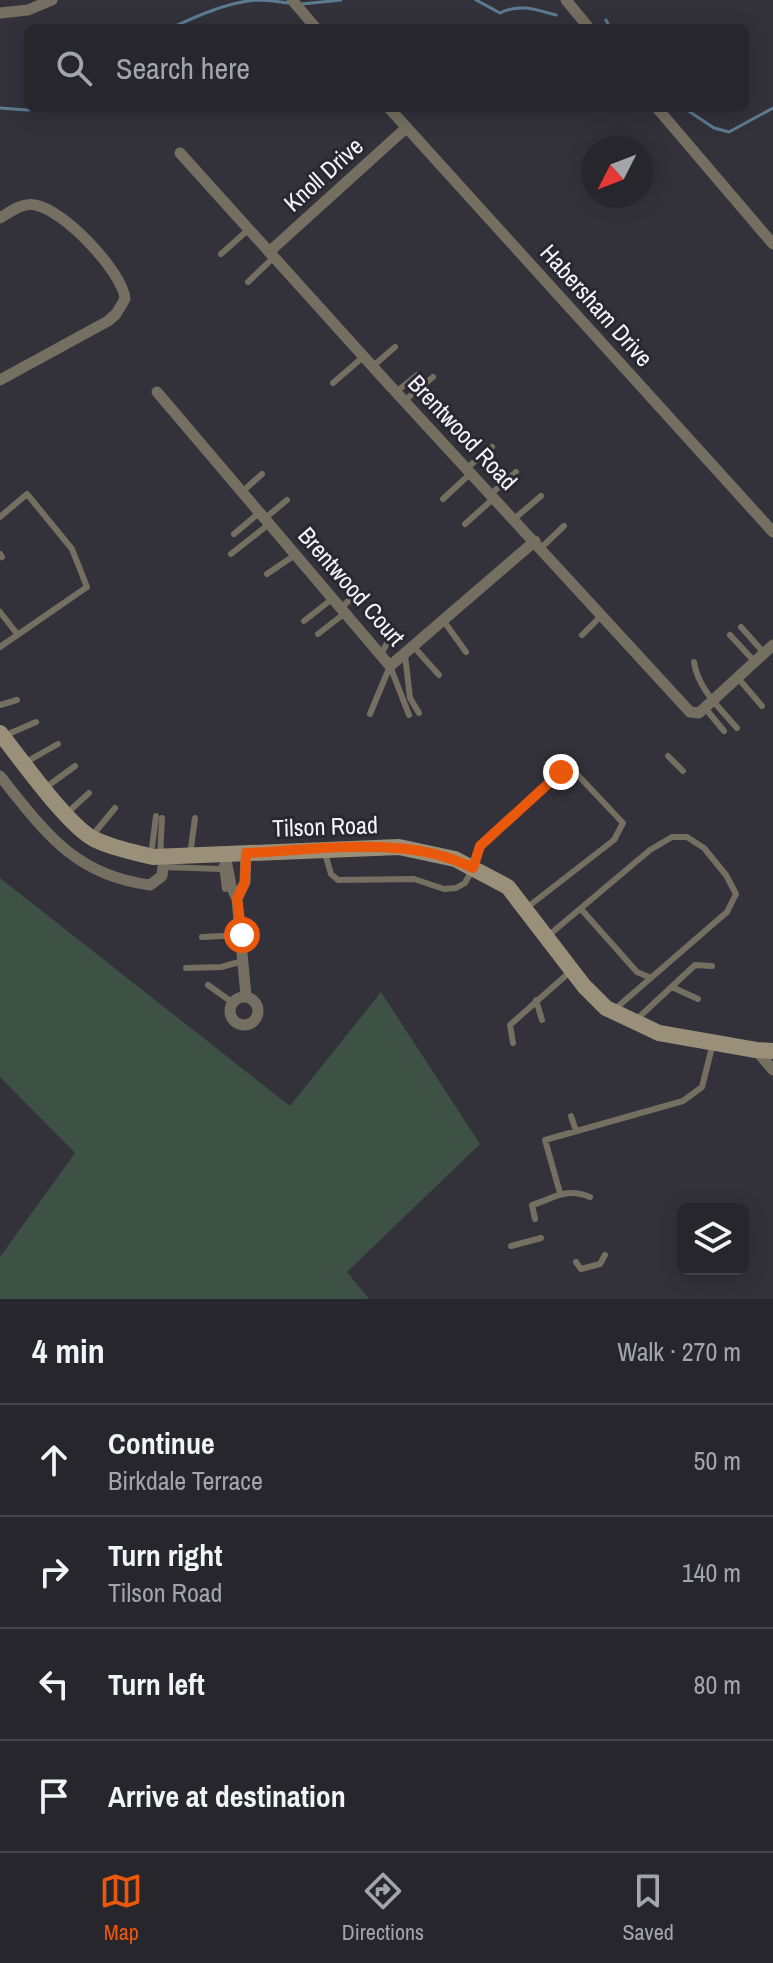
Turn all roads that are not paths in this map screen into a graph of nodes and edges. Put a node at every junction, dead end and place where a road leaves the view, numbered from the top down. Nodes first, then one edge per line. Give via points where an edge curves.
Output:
1 (52, 0) edge
2 (292, 0) edge
3 (566, 0) edge
4 (0, 13) edge
5 (313, 24) edge
6 (586, 24) edge
7 (392, 112) edge
8 (660, 112) edge
9 (406, 128) junction
10 (180, 153) dead end
11 (0, 218) edge
12 (249, 230) junction
13 (773, 244) edge
14 (221, 254) dead end
15 (271, 255) junction
16 (248, 282) dead end
17 (395, 347) dead end
18 (363, 357) junction
19 (372, 367) junction
20 (417, 375) dead end
21 (433, 377) dead end
22 (0, 380) edge
23 (333, 383) dead end
24 (157, 392) dead end
25 (400, 397) junction
26 (492, 447) dead end
27 (469, 470) junction
28 (516, 472) dead end
29 (262, 474) dead end
30 (242, 492) junction
31 (493, 496) junction
32 (541, 496) dead end
33 (443, 499) dead end
34 (287, 500) dead end
35 (0, 517) edge
36 (264, 519) junction
37 (514, 519) junction
38 (465, 524) dead end
39 (564, 526) dead end
40 (773, 532) edge
41 (234, 534) dead end
42 (538, 544) junction
43 (231, 554) dead end
44 (295, 555) junction
45 (267, 574) dead end
46 (359, 591) dead end
47 (332, 599) junction
48 (343, 611) junction
49 (0, 612) edge
50 (602, 615) junction
51 (443, 620) junction
52 (304, 621) dead end
53 (741, 627) dead end
54 (318, 634) dead end
55 (18, 635) junction
56 (582, 635) dead end
57 (730, 635) dead end
58 (391, 636) dead end
59 (0, 647) edge
60 (409, 649) junction
61 (769, 649) edge
62 (466, 652) dead end
63 (380, 655) junction
64 (694, 662) dead end
65 (755, 662) junction
66 (390, 666) junction
67 (439, 675) dead end
68 (738, 678) junction
69 (17, 700) dead end
70 (712, 701) junction
71 (0, 705) edge
72 (762, 706) dead end
73 (419, 713) dead end
74 (370, 714) dead end
75 (409, 715) dead end
76 (36, 722) dead end
77 (737, 728) dead end
78 (724, 731) dead end
79 (1, 734) edge
80 (58, 744) dead end
81 (668, 756) dead end
82 (24, 763) junction
83 (75, 766) dead end
84 (683, 771) dead end
85 (0, 776) edge
86 (45, 788) junction
87 (89, 793) dead end
88 (115, 808) dead end
89 (66, 814) junction
90 (159, 817) dead end
91 (195, 818) dead end
92 (91, 838) junction
93 (324, 850) junction
94 (246, 853) junction
95 (190, 855) junction
96 (160, 859) junction
97 (223, 861) junction
98 (473, 868) junction
99 (225, 889) dead end
100 (237, 899) junction
101 (525, 909) junction
102 (581, 909) junction
103 (242, 935) junction
104 (202, 937) dead end
105 (547, 937) junction
106 (243, 961) junction
107 (712, 966) dead end
108 (186, 968) dead end
109 (572, 970) junction
110 (651, 978) junction
111 (208, 985) dead end
112 (672, 987) junction
113 (246, 996) junction
114 (698, 999) dead end
115 (536, 1000) junction
116 (233, 1003) junction
117 (612, 1011) junction
118 (542, 1020) dead end
119 (633, 1022) junction
120 (513, 1043) dead end
121 (713, 1043) junction
122 (764, 1051) edge
123 (773, 1070) edge
124 (571, 1116) dead end
125 (576, 1131) junction
126 (560, 1193) junction
127 (590, 1197) dead end
128 (535, 1219) dead end
129 (541, 1238) dead end
130 (511, 1246) dead end
131 (605, 1255) dead end
132 (576, 1262) dead end

1 - 4 street
2 - 5 street
3 - 6 street
7 - 9 street, Habersham Drive
8 - 13 street
9 - 15 street, Knoll Drive
9 - 40 street, Habersham Drive
10 - 12 street, Brentwood Road
11 - 22 street via 36,205 66,219 120,284 125,299 108,321
12 - 14 lane
12 - 15 street, Brentwood Road
15 - 16 lane
15 - 18 street, Brentwood Road
17 - 19 lane
18 - 19 street, Brentwood Road
18 - 23 lane
19 - 25 street, Brentwood Road
20 - 25 lane
21 - 25 lane
24 - 30 street, Brentwood Court
25 - 27 street, Brentwood Road
26 - 27 lane
27 - 31 street, Brentwood Road
27 - 33 lane
28 - 31 lane
29 - 30 lane
30 - 36 street, Brentwood Court
31 - 37 street, Brentwood Road
31 - 38 lane
32 - 37 lane
34 - 36 lane
35 - 55 lane via 27,494 72,549 87,587
36 - 41 lane
36 - 43 lane
36 - 44 street, Brentwood Court
37 - 42 street, Brentwood Road
39 - 42 lane
42 - 50 street, Brentwood Road
42 - 51 street, Brentwood Court
44 - 45 lane
44 - 47 street, Brentwood Court
46 - 48 lane
47 - 48 street, Brentwood Court
47 - 52 lane
48 - 54 lane
48 - 63 street, Brentwood Court
49 - 55 lane
50 - 56 lane
50 - 70 street, Brentwood Road via 686,708 695,714
51 - 60 street, Brentwood Court
51 - 62 lane
53 - 61 lane
55 - 59 lane
57 - 65 lane
58 - 63 lane
60 - 66 street, Brentwood Court
60 - 67 lane
60 - 73 lane via 410,698
61 - 65 street
63 - 66 street, Brentwood Court
64 - 70 lane
65 - 68 street
66 - 74 lane
66 - 75 lane
68 - 70 street
68 - 72 lane
69 - 71 lane
70 - 77 lane
70 - 78 lane
76 - 79 lane
79 - 82 street, Tilson Road
80 - 82 lane
81 - 84 lane
82 - 86 street, Tilson Road
83 - 86 lane
85 - 96 street via 63,851 90,868 124,882 150,885 162,876
86 - 89 street, Tilson Road
87 - 89 lane
88 - 92 lane
89 - 92 street, Tilson Road
90 - 96 lane
91 - 95 lane
92 - 96 street, Tilson Road
93 - 94 street, Tilson Road
93 - 98 street, Tilson Road via 399,847
93 - 98 lane via 338,880 414,879 456,888
94 - 97 street, Tilson Road
94 - 100 street via 245,882
95 - 96 street, Tilson Road
95 - 97 street, Tilson Road
96 - 97 lane
97 - 99 lane
97 - 100 street
98 - 101 street, Tilson Road via 508,887
98 - 101 lane via 480,846 561,772 572,769 626,822 614,840
100 - 103 street
101 - 105 street, Tilson Road
102 - 105 lane
102 - 110 lane via 637,972
102 - 110 lane via 672,837 687,837 704,848 736,894 727,912
103 - 104 lane
103 - 106 street
105 - 109 street, Tilson Road
106 - 108 lane
106 - 113 street
107 - 112 lane via 695,965
109 - 115 lane
109 - 117 street, Tilson Road
110 - 117 lane
111 - 116 lane
112 - 114 lane
112 - 119 lane
113 - 116 street
113 - 116 street via 259,1008 252,1024 234,1023
115 - 118 lane
115 - 120 lane via 510,1025
117 - 119 street, Tilson Road
119 - 121 street, Tilson Road via 659,1033
121 - 122 street, Tilson Road
121 - 125 lane via 702,1087 683,1101
122 - 123 street
124 - 125 lane
125 - 126 lane via 545,1140
126 - 127 lane via 576,1191
126 - 128 lane via 532,1205
129 - 130 lane
131 - 132 lane via 590,1267 581,1269

